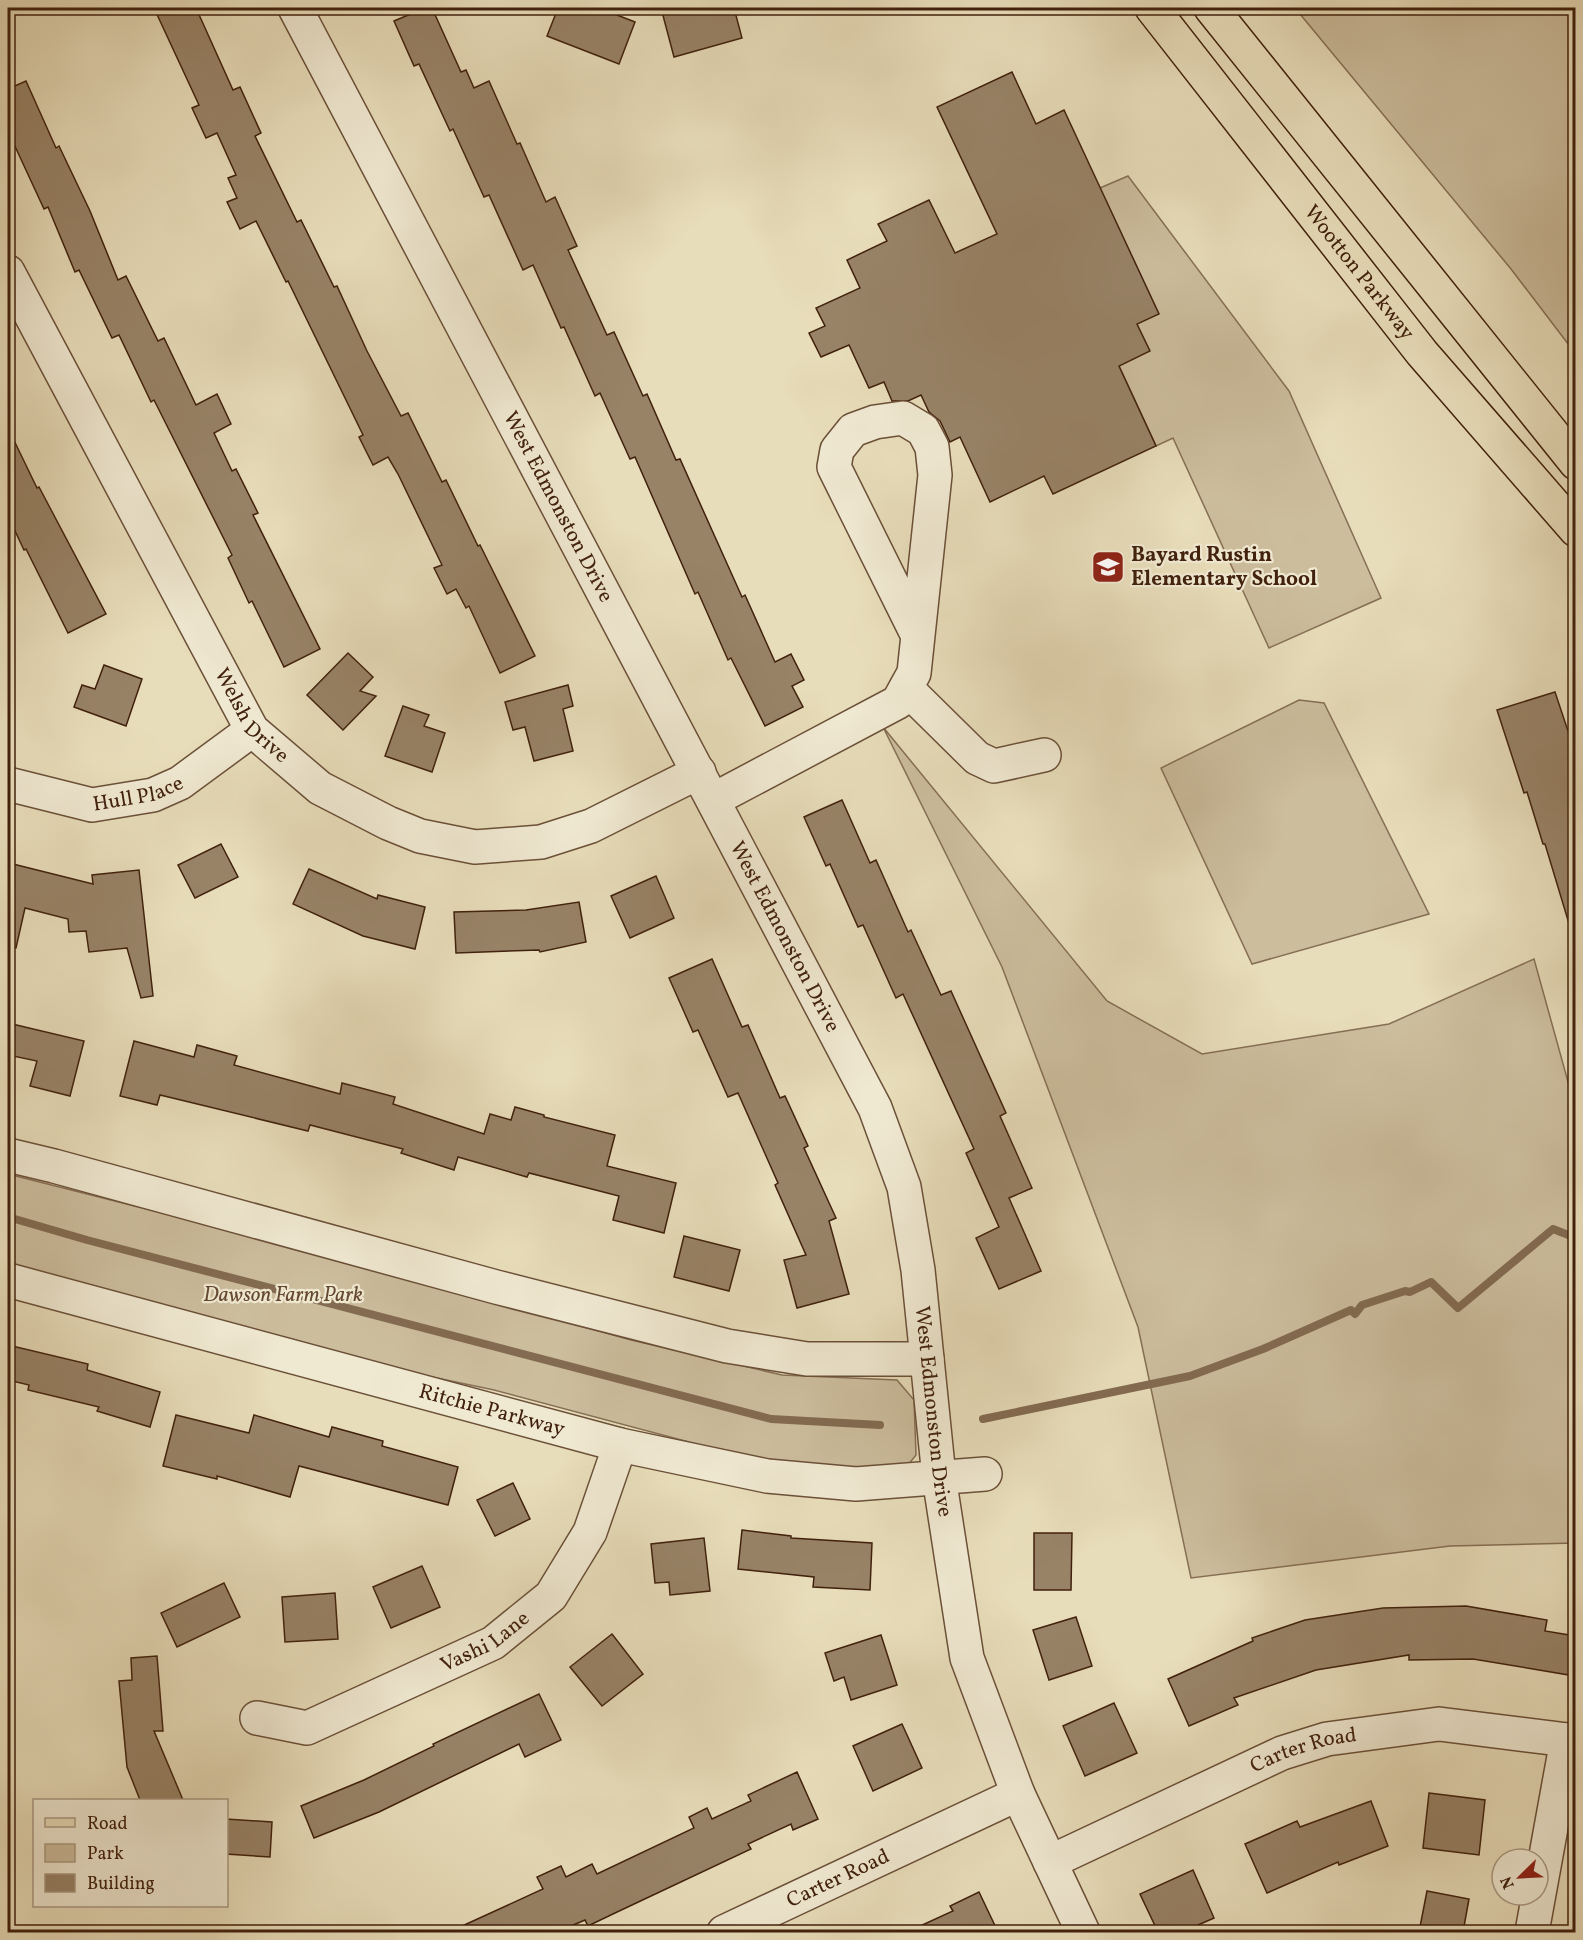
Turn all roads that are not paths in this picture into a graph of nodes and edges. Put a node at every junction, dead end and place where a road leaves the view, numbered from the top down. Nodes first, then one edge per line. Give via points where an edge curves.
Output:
1 (295, 8) edge
2 (1152, 8) edge
3 (1211, 8) edge
4 (8, 272) edge
5 (1575, 463) edge
6 (1575, 530) edge
7 (917, 634) junction
8 (906, 688) junction
9 (252, 730) junction
10 (1044, 755) dead end
11 (8, 784) edge
12 (706, 786) junction
13 (8, 1155) edge
14 (8, 1280) edge
15 (927, 1359) junction
16 (620, 1445) junction
17 (985, 1474) dead end
18 (939, 1476) junction
19 (257, 1718) dead end
20 (1571, 1741) edge
21 (1018, 1794) junction
22 (1050, 1862) junction
23 (724, 1932) edge
24 (1083, 1932) edge
25 (1532, 1932) edge

1 - 12 street, West Edmonston Drive
2 - 6 main road, Wootton Parkway via 1422,353
3 - 5 main road
4 - 9 street, Welsh Drive
7 - 7 street via 935,475 932,447 923,430 903,418 853,430 837,450 834,467
7 - 8 street via 914,673
8 - 10 street via 977,758 994,766
8 - 12 street, Welsh Drive via 898,702
9 - 11 street, Hull Place via 180,783 153,795 92,805
9 - 12 street, Welsh Drive via 320,788 420,836 475,847 541,842
12 - 15 street, West Edmonston Drive via 875,1108 904,1188
13 - 15 street via 727,1346 807,1359
14 - 16 street, Ritchie Parkway
15 - 18 street, West Edmonston Drive
16 - 18 street, Ritchie Parkway via 767,1476 856,1484
16 - 19 street, Vashi Lane via 590,1532 551,1596 493,1643 307,1728
17 - 18 street, Ritchie Parkway
18 - 21 street, West Edmonston Drive via 967,1658
20 - 22 street, Carter Road via 1439,1724 1327,1738 1282,1753
20 - 25 street
21 - 22 street, West Edmonston Drive
21 - 23 street, Carter Road
22 - 24 street, West Edmonston Drive

